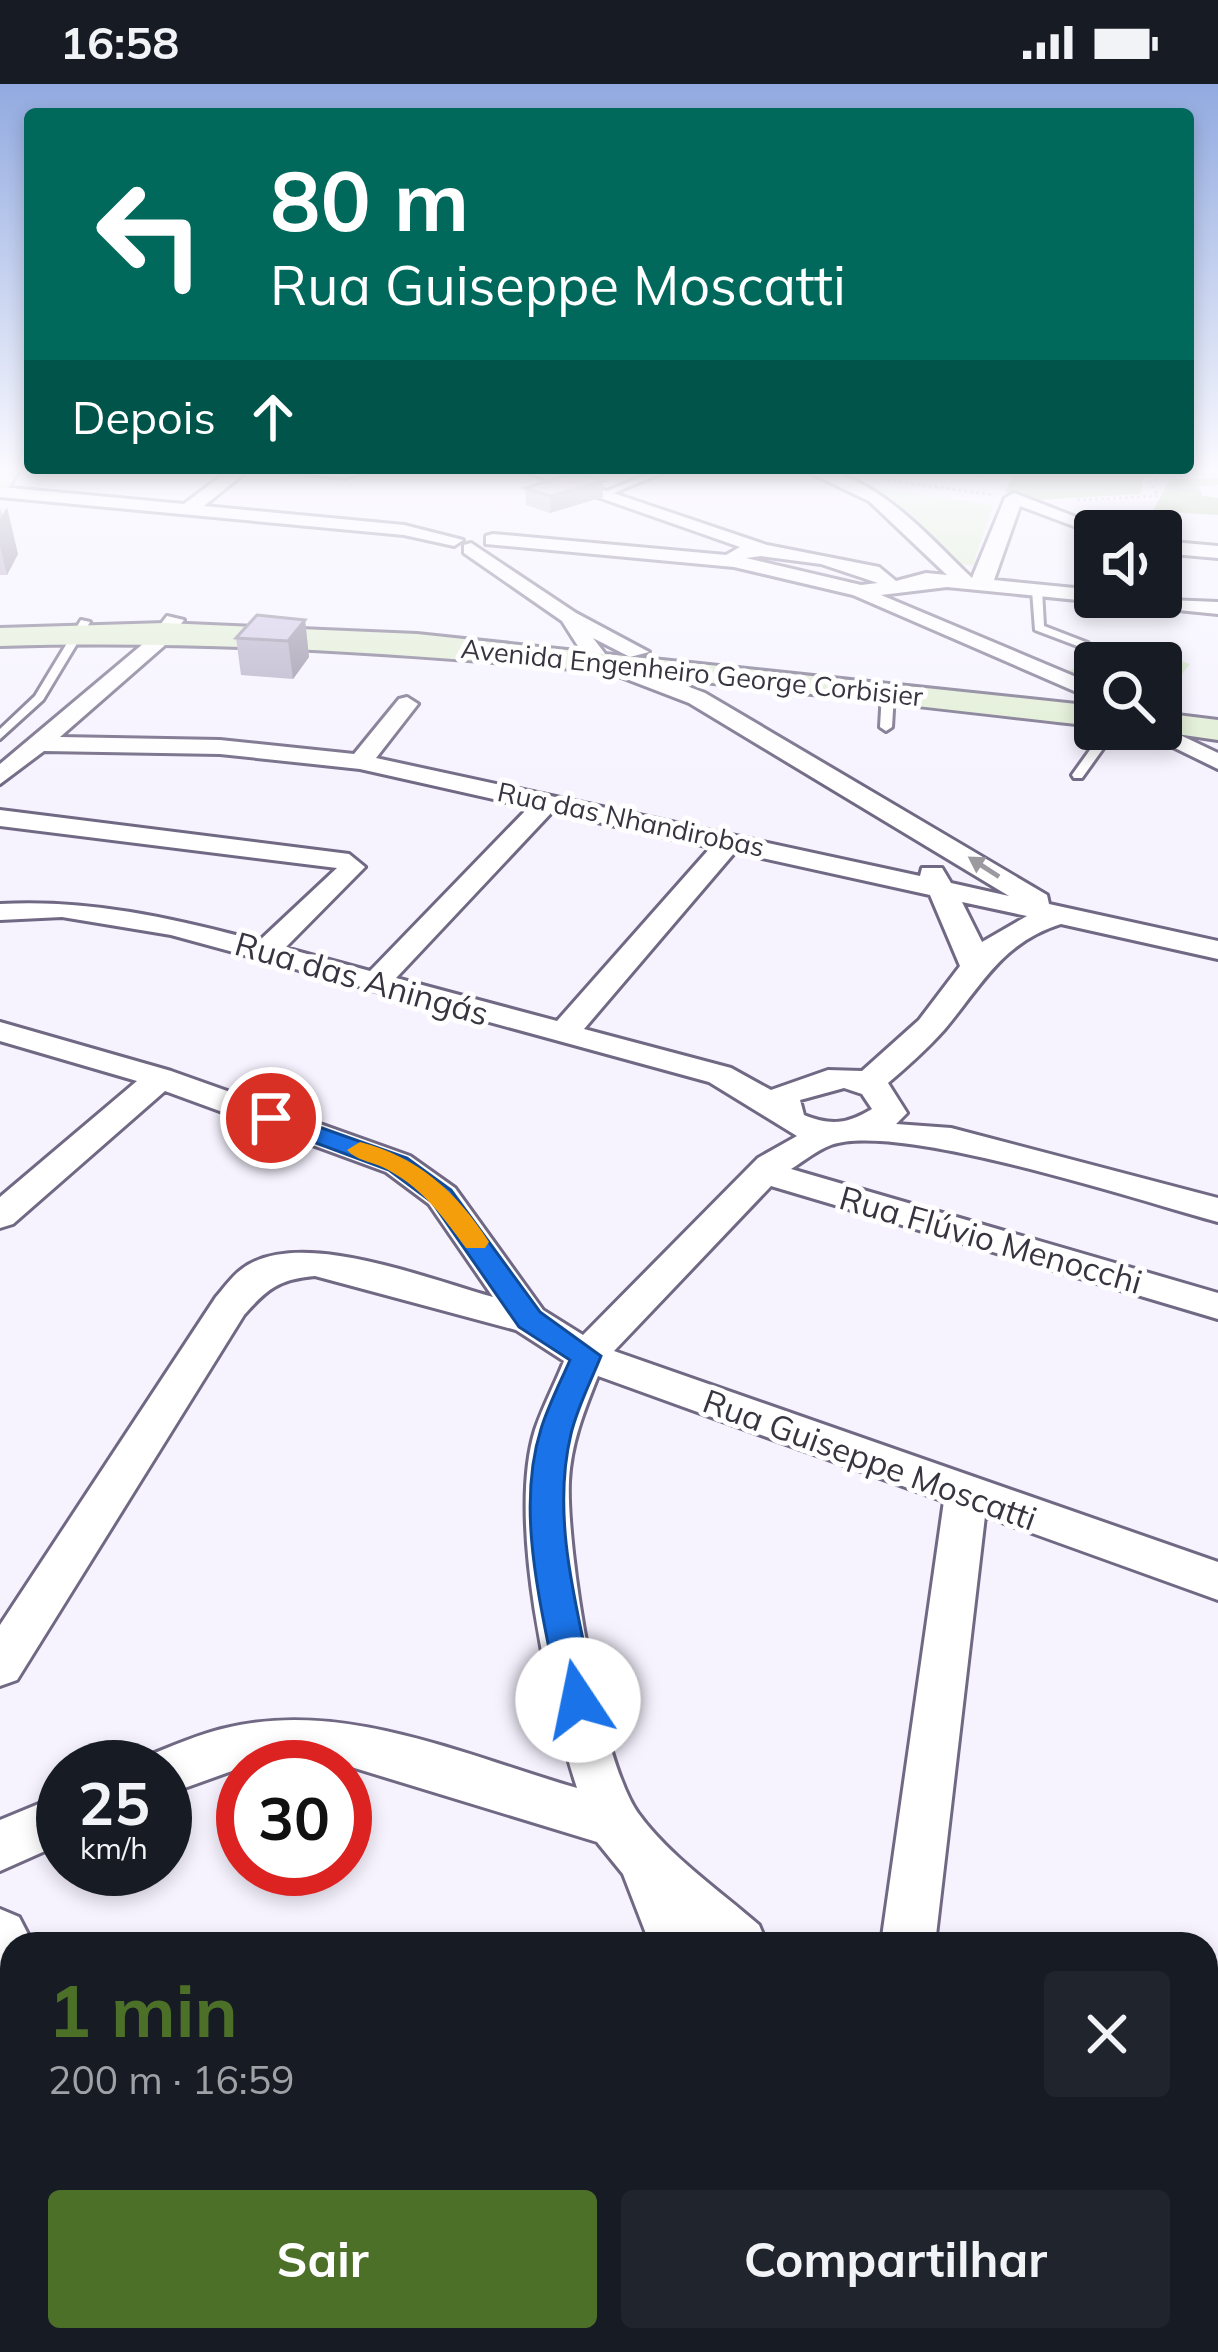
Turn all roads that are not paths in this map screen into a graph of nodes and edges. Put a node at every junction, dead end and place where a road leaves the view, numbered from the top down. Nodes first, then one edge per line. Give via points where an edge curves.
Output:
1 (513, 573) edge
2 (785, 573) edge
3 (847, 573) edge
4 (954, 573) edge
5 (971, 573) edge
6 (883, 583) junction
7 (965, 583) junction
8 (847, 589) junction
9 (1037, 590) junction
10 (1074, 594) edge
11 (1182, 605) edge
12 (1218, 608) edge
13 (907, 614) junction
14 (569, 617) junction
15 (0, 623) edge
16 (170, 626) junction
17 (81, 628) junction
18 (0, 637) edge
19 (1076, 642) edge
20 (638, 652) junction
21 (593, 654) junction
22 (732, 678) junction
23 (1048, 687) junction
24 (888, 693) junction
25 (1074, 693) edge
26 (697, 698) junction
27 (407, 704) dead end
28 (1182, 711) edge
29 (1074, 714) edge
30 (1218, 715) edge
31 (741, 724) junction
32 (886, 727) dead end
33 (1182, 733) edge
34 (0, 734) edge
35 (1182, 738) edge
36 (37, 744) junction
37 (1216, 748) edge
38 (1096, 750) edge
39 (360, 762) junction
40 (1078, 775) dead end
41 (0, 777) edge
42 (548, 801) junction
43 (0, 818) edge
44 (907, 828) junction
45 (731, 840) junction
46 (835, 863) junction
47 (940, 887) junction
48 (0, 912) edge
49 (1060, 916) junction
50 (266, 950) junction
51 (1218, 950) edge
52 (973, 963) junction
53 (376, 982) junction
54 (0, 1030) edge
55 (562, 1034) junction
56 (720, 1075) junction
57 (160, 1078) junction
58 (824, 1080) junction
59 (878, 1091) junction
60 (785, 1115) junction
61 (860, 1131) junction
62 (824, 1135) junction
63 (951, 1139) junction
64 (767, 1169) junction
65 (1218, 1210) edge
66 (0, 1216) edge
67 (1218, 1306) edge
68 (529, 1319) junction
69 (586, 1356) junction
70 (966, 1495) junction
71 (1218, 1581) edge
72 (0, 1664) edge
73 (192, 1762) edge
74 (36, 1830) edge
75 (628, 1840) junction
76 (0, 1846) edge
77 (671, 1932) edge
78 (727, 1932) edge
79 (910, 1932) edge
80 (917, 2352) edge
81 (943, 2352) edge

1 - 14 street
2 - 8 street
3 - 6 street
4 - 7 street
5 - 7 street
6 - 7 street
6 - 8 street
6 - 13 street
7 - 9 street
8 - 13 street
9 - 10 street
9 - 19 lane via 1039,628
11 - 12 street
13 - 23 street
14 - 20 street
14 - 21 street
15 - 17 main road, Avenida Engenheiro George Corbisier
16 - 17 main road, Avenida Engenheiro George Corbisier
16 - 21 main road, Avenida Engenheiro George Corbisier via 353,626
16 - 36 street
17 - 18 main road, Avenida Engenheiro George Corbisier
17 - 34 lane via 39,698
20 - 21 main road, Avenida Engenheiro George Corbisier
20 - 22 main road, Avenida Engenheiro George Corbisier
21 - 22 main road, Avenida Engenheiro George Corbisier
21 - 26 street
22 - 23 main road, Avenida Engenheiro George Corbisier
22 - 24 main road, Avenida Engenheiro George Corbisier
22 - 26 street
22 - 31 street
23 - 25 main road, Avenida Engenheiro George Corbisier
24 - 29 main road, Avenida Engenheiro George Corbisier
24 - 32 lane
26 - 31 street
27 - 39 street
28 - 30 main road
31 - 44 street
33 - 37 main road
35 - 37 street
36 - 39 street, Rua das Nhandirobas via 220,747
36 - 41 street
38 - 40 lane
39 - 42 street, Rua das Nhandirobas
42 - 45 street, Rua das Nhandirobas
42 - 53 street
43 - 50 street via 349,862 344,877
44 - 46 street via 889,851
44 - 47 street
49 -> 44 street via 946,843
45 - 46 street, Rua das Nhandirobas
45 - 55 street
46 - 47 street, Rua das Nhandirobas
47 - 49 street, Rua das Nhandirobas
47 - 52 street
48 - 50 street, Rua das Aningás via 103,913
49 - 51 street, Rua das Nhandirobas
49 - 52 street via 1006,932
50 - 53 street, Rua das Aningás
52 - 59 street
53 - 55 street, Rua das Aningás
54 - 57 street
55 - 56 street, Rua das Aningás
56 - 58 street, Rua das Aningás
56 - 60 street, Rua das Aningás
57 - 66 street
57 - 68 street via 398,1164 442,1196
58 - 59 street, Rua das Aningás
58 - 60 street via 783,1096
59 - 61 street via 890,1113
59 - 63 street
60 - 62 street, Rua das Aningás
60 - 64 street
61 - 62 street
61 - 63 street
62 - 64 street
63 - 65 street
64 - 67 street, Rua Flúvio Menocchi
64 - 69 street
68 - 69 street, Rua Guiseppe Moscatti
68 - 72 street via 315,1263 255,1278
69 - 70 street, Rua Guiseppe Moscatti
69 - 75 street via 555,1432 551,1558 584,1734
70 - 71 street, Rua Guiseppe Moscatti
70 - 79 street
73 - 75 street via 282,1742 348,1744
74 - 76 street
75 - 77 street
75 - 78 street
80 - 81 street

